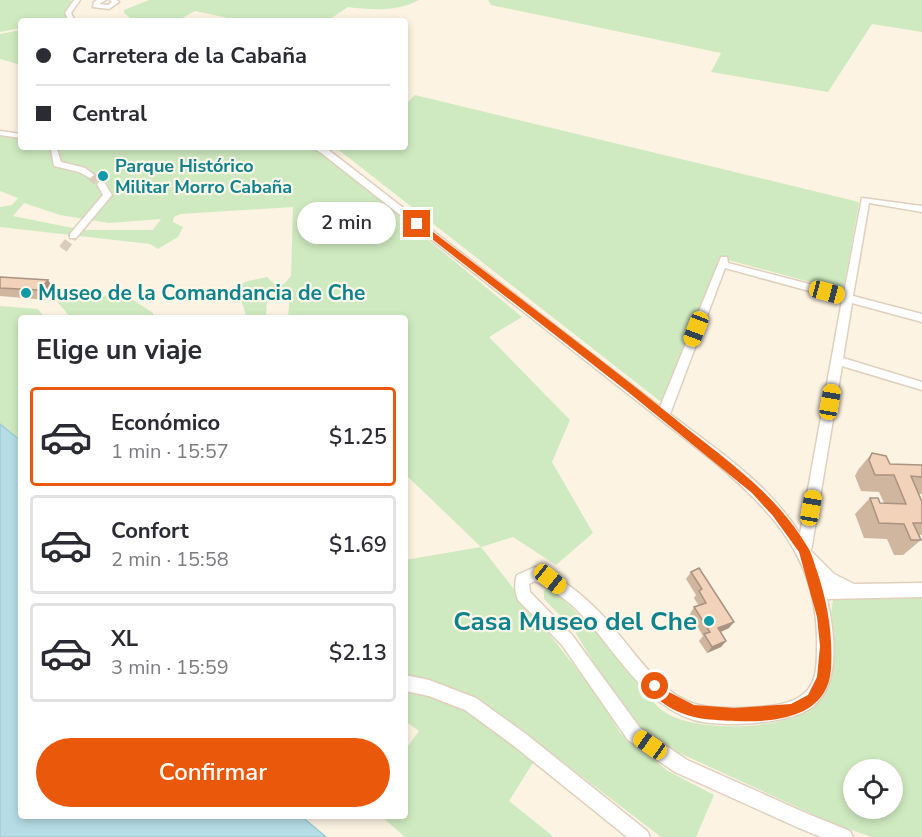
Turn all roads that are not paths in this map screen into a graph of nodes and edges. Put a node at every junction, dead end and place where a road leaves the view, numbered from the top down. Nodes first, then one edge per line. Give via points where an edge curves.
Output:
1 (77, 0) edge
2 (113, 0) edge
3 (96, 1) edge
4 (70, 18) edge
5 (0, 133) edge
6 (18, 136) edge
7 (324, 150) edge
8 (54, 151) dead end
9 (88, 173) tunnel mouth
10 (101, 184) dead end
11 (922, 209) edge
12 (76, 233) tunnel mouth
13 (848, 298) junction
14 (922, 318) edge
15 (837, 360) junction
16 (922, 387) edge
17 (663, 415) junction
18 (806, 555) junction
19 (922, 590) edge
20 (852, 591) junction
21 (818, 592) junction
22 (836, 592) junction
23 (823, 617) junction
24 (408, 684) edge
25 (641, 837) edge
26 (844, 837) edge

1 - 4 street via 68,13
2 - 3 street via 116,4 105,8 95,6
5 - 6 street
7 - 17 street
8 - 9 street via 57,164
10 - 12 street via 108,195
11 - 13 street via 865,200
13 - 14 street
13 - 15 street
13 - 17 street via 723,261
15 - 16 street
15 - 18 street
17 - 18 street via 755,490 777,513
18 - 20 street via 829,579
18 - 21 street
19 - 20 street
20 - 22 street
21 - 22 street
21 - 23 street
22 - 23 street via 828,599
23 - 26 street via 824,679 813,699 792,710 773,713 693,711 664,696 595,616 550,579 535,574 522,580 523,595 567,640 634,734 681,766
24 - 25 street via 470,704

